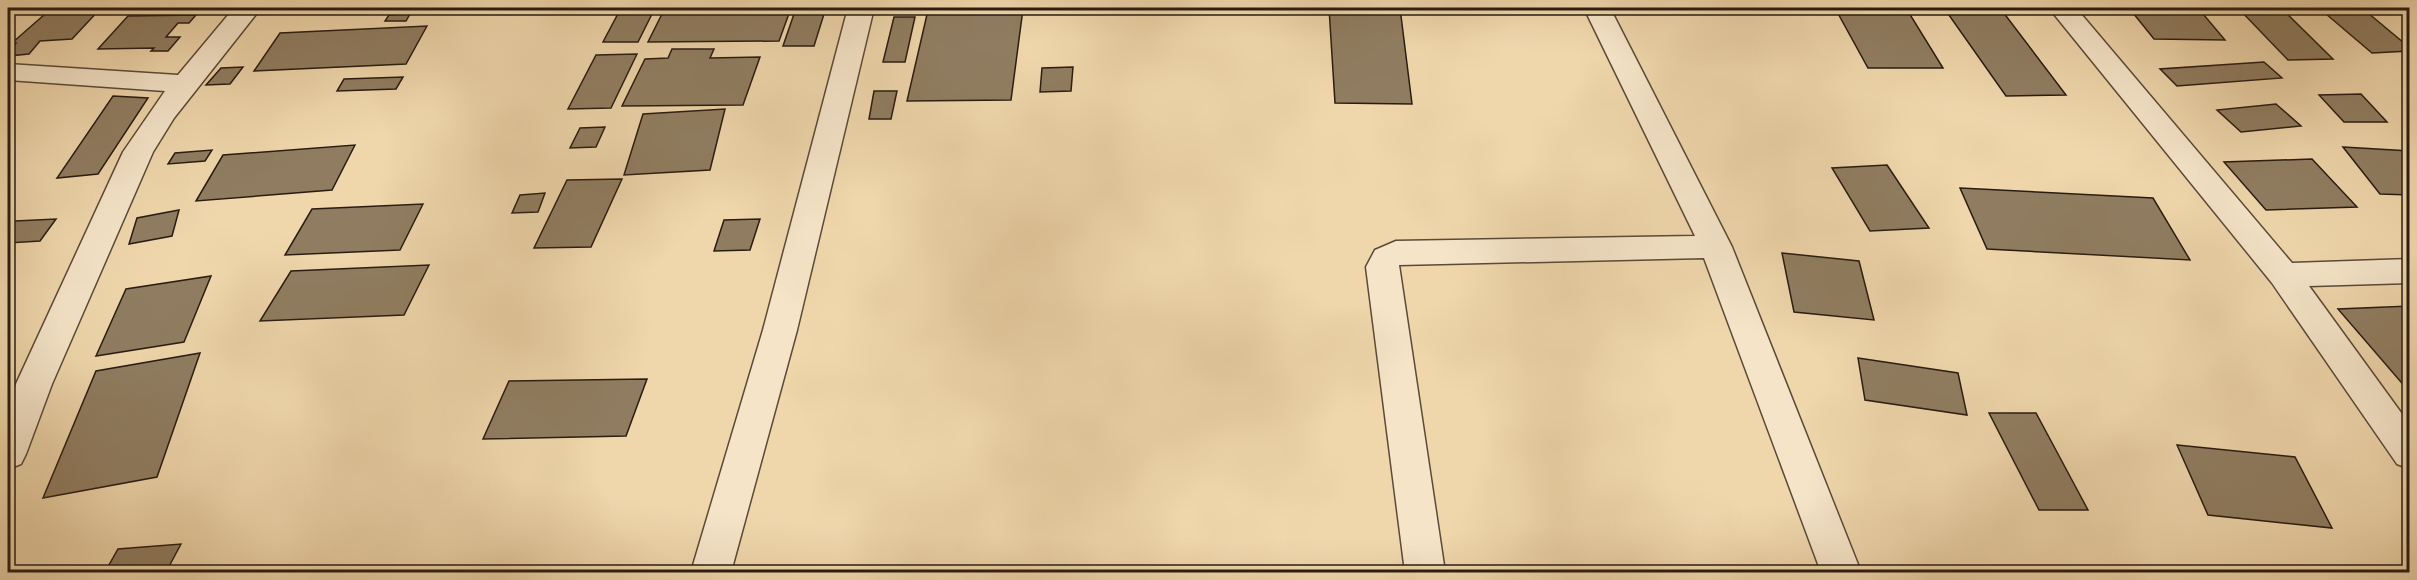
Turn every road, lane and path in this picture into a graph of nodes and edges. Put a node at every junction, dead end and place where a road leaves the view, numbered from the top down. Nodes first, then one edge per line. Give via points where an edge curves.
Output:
1 (248, 8) edge
2 (861, 8) edge
3 (1597, 8) edge
4 (2062, 8) edge
5 (8, 72) edge
6 (185, 84) junction
7 (1716, 247) junction
8 (2409, 271) edge
9 (2284, 275) junction
10 (8, 454) edge
11 (2409, 454) edge
12 (711, 573) edge
13 (1425, 573) edge
14 (1841, 573) edge

1 - 6 street
2 - 12 street via 780,330
3 - 7 street
4 - 9 street
5 - 6 street
6 - 10 street via 138,152 105,220
7 - 13 street via 1396,252 1386,258 1382,267
7 - 14 street
8 - 9 street
9 - 11 street

